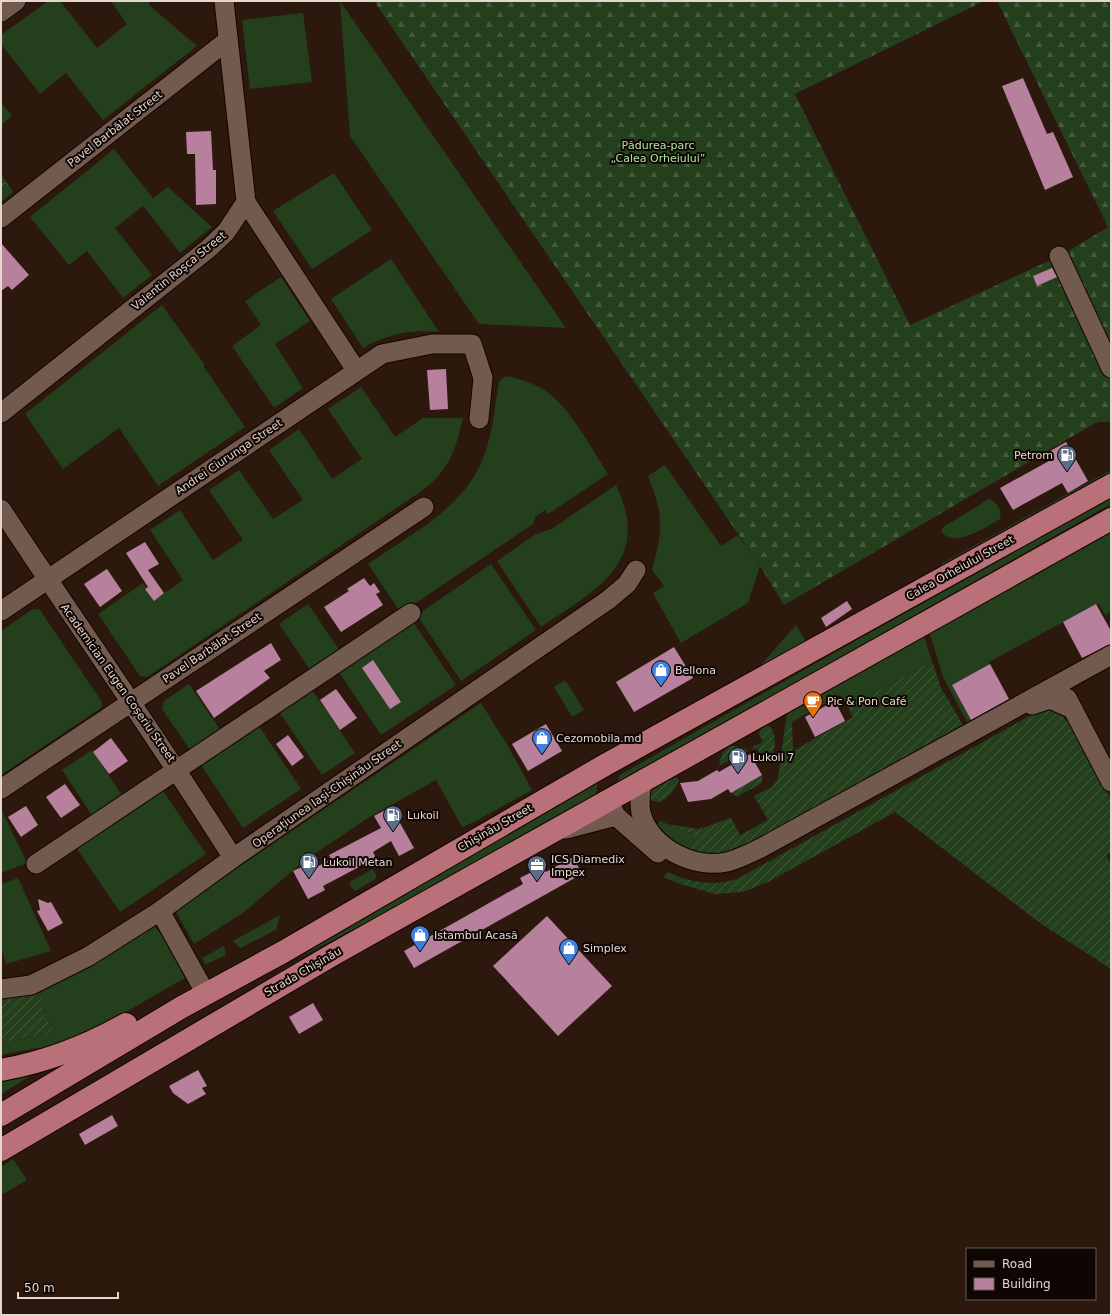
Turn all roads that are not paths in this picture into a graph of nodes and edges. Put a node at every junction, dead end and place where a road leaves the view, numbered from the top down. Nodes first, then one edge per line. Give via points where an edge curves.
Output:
1 (16, 1) edge
2 (224, 1) edge
3 (1, 12) edge
4 (228, 40) junction
5 (246, 202) junction
6 (1, 218) edge
7 (1059, 256) dead end
8 (1111, 368) edge
9 (356, 370) junction
10 (1, 413) edge
11 (479, 419) dead end
12 (1111, 486) edge
13 (424, 507) dead end
14 (1, 510) edge
15 (1111, 518) edge
16 (636, 570) dead end
17 (47, 580) junction
18 (1, 611) edge
19 (411, 613) dead end
20 (809, 652) joint
21 (1111, 655) edge
22 (1065, 698) junction
23 (131, 703) junction
24 (605, 765) junction
25 (178, 770) junction
26 (642, 782) junction
27 (1111, 782) edge
28 (1, 790) edge
29 (613, 808) junction
30 (233, 858) junction
31 (36, 864) dead end
32 (160, 911) junction
33 (1, 989) edge
34 (206, 994) junction
35 (182, 1007) junction
36 (1, 1070) edge
37 (1, 1115) edge
38 (1, 1150) edge

1 - 3 street
2 - 4 street
4 - 5 street
4 - 6 street, Pavel Barbălat Street
5 - 9 street
5 - 10 street, Valentin Roșca Street via 226,232 208,249
7 - 8 street
9 - 11 street, Andrei Ciurunga Street via 382,354 402,348 432,344 472,344 483,378
9 - 17 street, Andrei Ciurunga Street
12 - 20 highway, Calea Orheiului Street
13 - 23 street, Pavel Barbălat Street
14 - 17 street, Academician Eugen Coșeriu Street
15 - 26 highway
16 - 30 street, Operațiunea Iași-Chișinău Street via 627,584 608,600
17 - 18 street, Andrei Ciurunga Street
17 - 23 street, Academician Eugen Coșeriu Street
19 - 25 street
20 - 24 highway, Chișinău Street
21 - 22 street
22 - 26 street via 761,848 727,862 695,862 676,854 661,843 641,813 639,798
22 - 27 street
22 - 29 street via 1035,703 749,862 732,869 704,872 675,864 647,844
23 - 25 street, Academician Eugen Coșeriu Street
23 - 28 street, Pavel Barbălat Street
24 - 29 highway
24 - 34 highway, Chișinău Street
25 - 30 street, Academician Eugen Coșeriu Street
25 - 31 street
26 - 29 highway
29 - 38 highway, Strada Chișinău via 551,833 334,954
30 - 32 street, Operațiunea Iași-Chișinău Street
32 - 33 street, Operațiunea Iași-Chișinău Street via 89,956 31,985
32 - 34 street
34 - 35 highway, Chișinău Street
35 - 36 highway via 145,1014 97,1039 52,1058
35 - 37 highway

